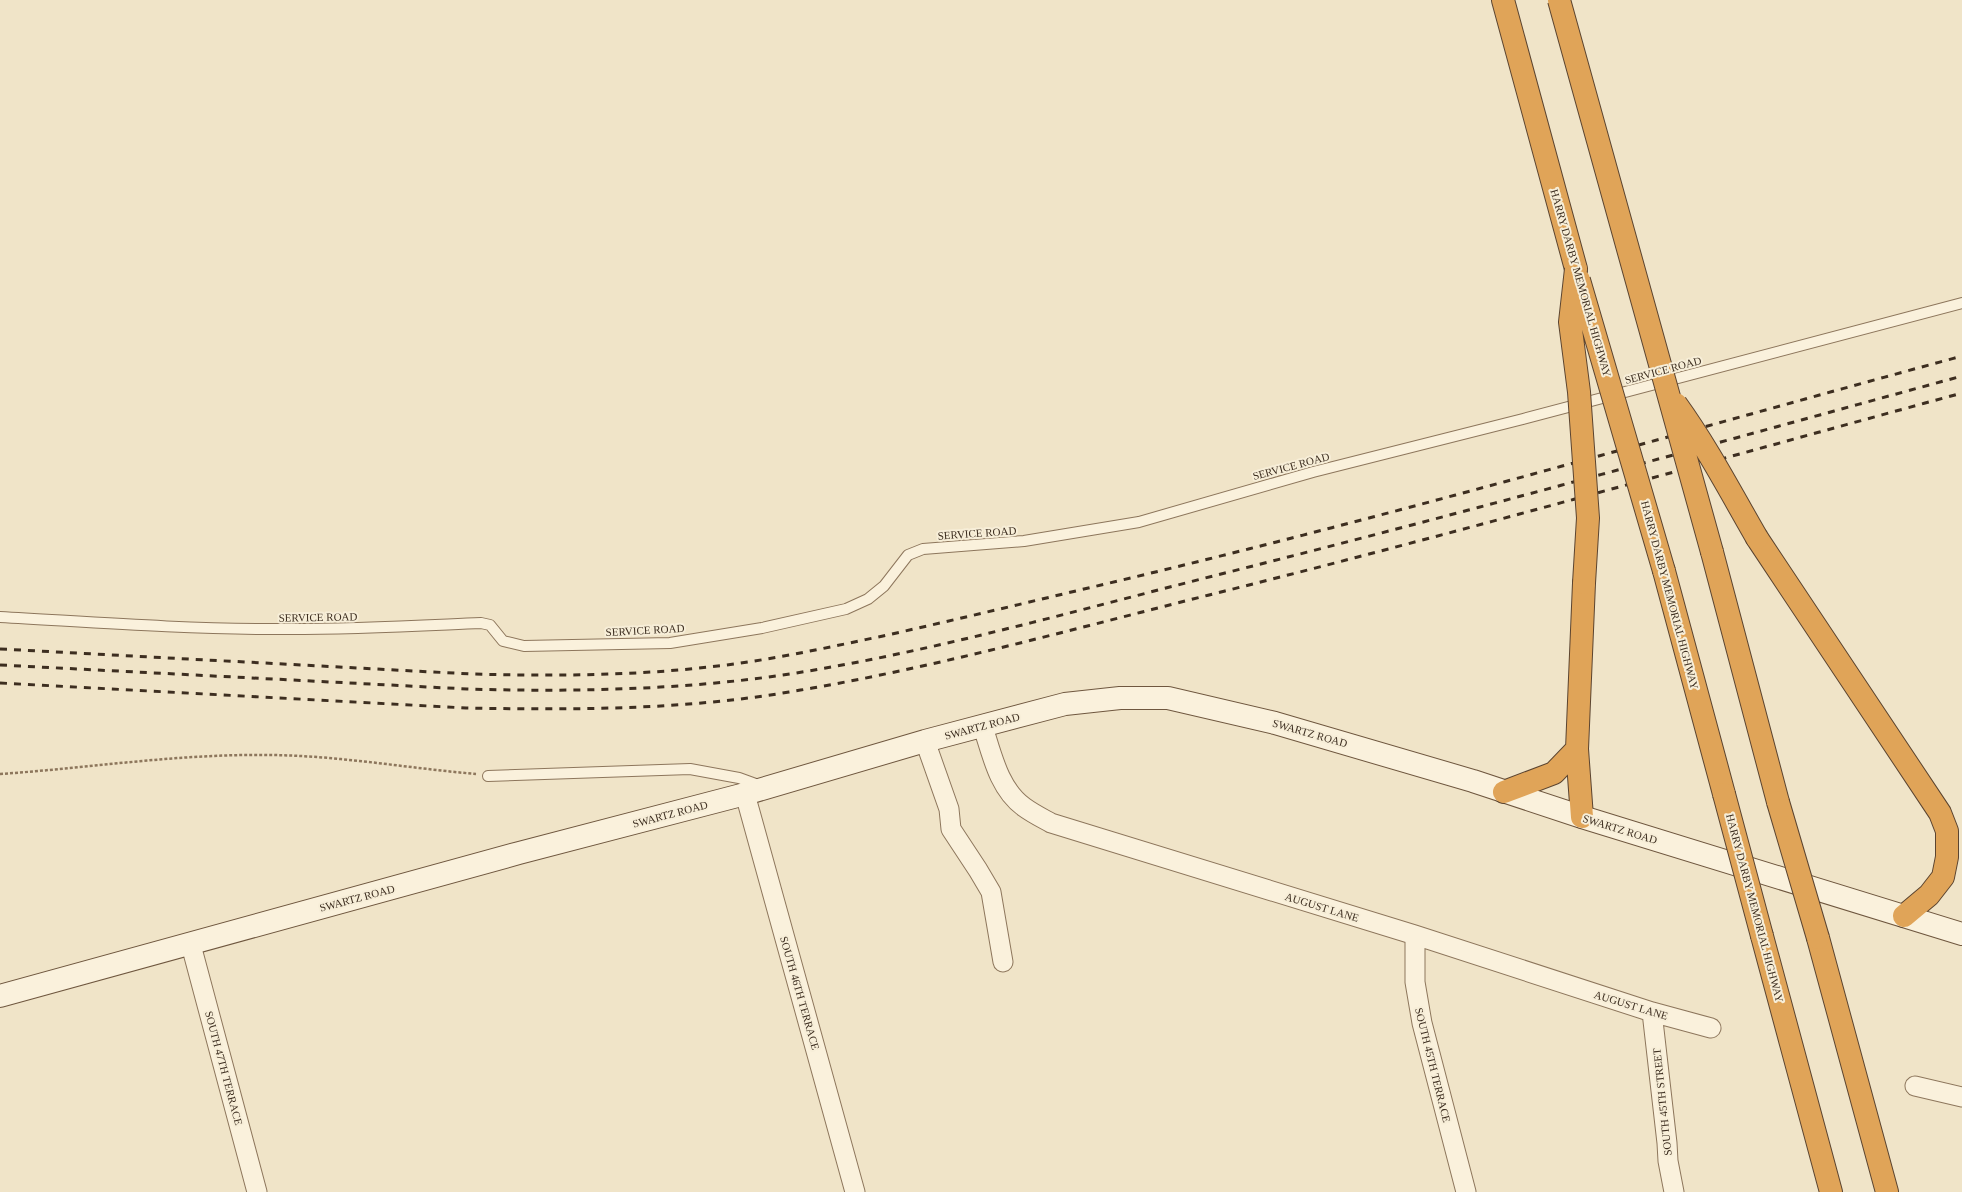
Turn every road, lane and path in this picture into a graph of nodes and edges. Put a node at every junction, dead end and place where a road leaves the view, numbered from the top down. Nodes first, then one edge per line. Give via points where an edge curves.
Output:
1 (1502, 0) edge
2 (1560, 0) edge
3 (1576, 269) junction
4 (1962, 303) edge
5 (1667, 392) junction
6 (0, 616) edge
7 (983, 727) junction
8 (925, 741) junction
9 (1578, 749) junction
10 (0, 774) edge
11 (488, 776) joint
12 (767, 788) junction
13 (1504, 792) junction
14 (745, 794) junction
15 (1940, 813) junction
16 (1582, 817) junction
17 (1962, 844) edge
18 (1904, 916) junction
19 (1962, 934) edge
20 (1416, 935) junction
21 (191, 944) junction
22 (1003, 962) dead end
23 (0, 996) edge
24 (1652, 1012) junction
25 (1711, 1028) dead end
26 (1915, 1086) dead end
27 (1962, 1096) edge
28 (257, 1192) edge
29 (855, 1192) edge
30 (1466, 1192) edge
31 (1674, 1192) edge
32 (1831, 1192) edge
33 (1887, 1192) edge

1 - 3 highway, HARRY DARBY MEMORIAL HIGHWAY
2 - 5 highway, bridge
3 - 9 highway, bridge via 1570,322 1579,392 1588,518
3 - 32 highway, HARRY DARBY MEMORIAL HIGHWAY, bridge via 1664,571
4 - 6 lane, SERVICE ROAD via 1313,472 1138,522 1024,541 923,549 908,555 884,586 868,599 846,609 739,632 670,643 524,646 503,641 490,625 481,623 273,629 183,627
5 - 15 highway, bridge via 1699,436 1757,538
5 - 33 highway, bridge
7 - 8 street, SWARTZ ROAD
7 - 13 street, SWARTZ ROAD via 1065,704 1120,698 1168,698 1275,723
7 - 20 street, AUGUST LANE via 994,763 1005,785 1024,807 1051,823
8 - 12 street, SWARTZ ROAD
8 - 22 street via 949,809 951,829 991,892
9 - 13 highway via 1554,773
9 - 16 highway
10 - 11 path via 190,756 266,755 338,758
11 - 12 lane via 690,770 739,778
12 - 14 street, SWARTZ ROAD
13 - 16 street, SWARTZ ROAD
14 - 21 street, SWARTZ ROAD via 519,853
14 - 29 street, SOUTH 46TH TERRACE
15 - 17 highway
15 - 18 highway via 1947,831 1947,857 1942,877 1929,895
16 - 18 street, SWARTZ ROAD
18 - 19 street, SWARTZ ROAD
20 - 24 street, AUGUST LANE
20 - 30 street, SOUTH 45TH TERRACE via 1415,982 1422,1023
21 - 23 street, SWARTZ ROAD
21 - 28 street, SOUTH 47TH TERRACE
24 - 25 street, AUGUST LANE
24 - 31 street, SOUTH 45TH STREET via 1668,1161
26 - 27 street

